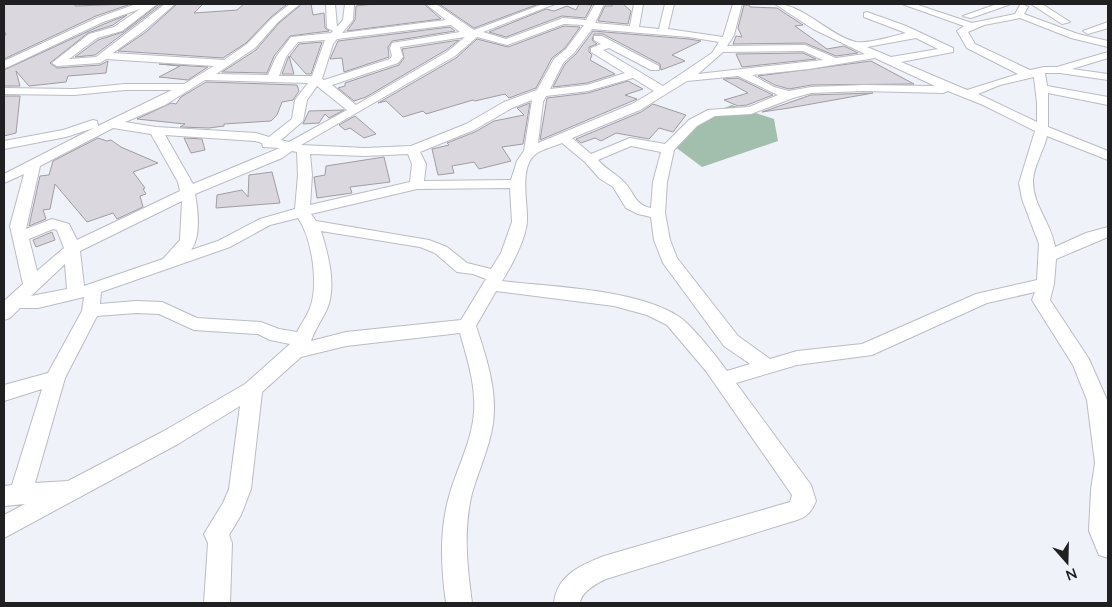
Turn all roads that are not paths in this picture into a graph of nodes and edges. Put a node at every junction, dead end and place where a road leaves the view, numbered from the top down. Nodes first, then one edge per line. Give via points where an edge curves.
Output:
1 (146, 4) edge
2 (152, 4) edge
3 (170, 4) edge
4 (295, 4) edge
5 (330, 4) edge
6 (349, 4) edge
7 (430, 4) edge
8 (551, 4) edge
9 (600, 4) edge
10 (639, 4) edge
11 (670, 4) edge
12 (738, 4) edge
13 (780, 4) edge
14 (906, 4) edge
15 (1005, 4) edge
16 (1036, 4) edge
17 (976, 10) junction
18 (1045, 10) junction
19 (1021, 11) junction
20 (867, 15) dead end
21 (1004, 18) junction
22 (958, 21) junction
23 (453, 22) junction
24 (1108, 25) edge
25 (588, 26) junction
26 (973, 26) junction
27 (634, 29) junction
28 (298, 30) dead end
29 (337, 30) junction
30 (663, 31) junction
31 (1088, 31) junction
32 (473, 33) junction
33 (915, 35) junction
34 (1106, 40) edge
35 (608, 45) junction
36 (723, 45) junction
37 (858, 45) junction
38 (971, 46) junction
39 (949, 50) junction
40 (875, 54) junction
41 (102, 56) junction
42 (1106, 56) edge
43 (889, 61) junction
44 (835, 62) junction
45 (226, 63) junction
46 (4, 65) edge
47 (654, 68) dead end
48 (1058, 70) junction
49 (740, 72) junction
50 (1035, 73) junction
51 (634, 74) junction
52 (202, 77) junction
53 (1108, 77) edge
54 (685, 78) junction
55 (272, 79) junction
56 (320, 82) junction
57 (184, 87) junction
58 (1043, 89) junction
59 (4, 90) edge
60 (662, 91) junction
61 (541, 93) junction
62 (963, 93) junction
63 (789, 96) junction
64 (1108, 101) edge
65 (144, 110) junction
66 (355, 110) junction
67 (111, 124) junction
68 (1042, 129) junction
69 (156, 131) junction
70 (564, 138) junction
71 (274, 140) junction
72 (4, 145) edge
73 (298, 148) junction
74 (668, 149) junction
75 (413, 150) junction
76 (531, 151) junction
77 (1108, 156) edge
78 (590, 160) junction
79 (34, 164) junction
80 (4, 179) edge
81 (213, 180) junction
82 (516, 184) junction
83 (417, 185) junction
84 (186, 193) junction
85 (658, 213) junction
86 (306, 219) junction
87 (1108, 232) edge
88 (20, 237) junction
89 (72, 249) junction
90 (1047, 257) junction
91 (168, 263) junction
92 (493, 281) junction
93 (1046, 284) junction
94 (32, 286) junction
95 (84, 292) junction
96 (11, 302) edge
97 (91, 311) junction
98 (4, 314) edge
99 (467, 326) junction
100 (299, 345) junction
101 (767, 366) junction
102 (56, 378) junction
103 (722, 379) junction
104 (252, 389) junction
105 (4, 393) edge
106 (1103, 408) edge
107 (1107, 463) edge
108 (72, 489) junction
109 (12, 495) edge
110 (4, 527) edge
111 (1108, 548) edge
112 (217, 603) edge
113 (459, 603) edge
114 (567, 603) edge

1 - 46 street via 92,24
2 - 41 street via 118,29 93,36 57,62 92,62
3 - 41 street
4 - 45 street via 250,46
5 - 29 street
6 - 29 street via 348,20
7 - 23 street
8 - 32 street
9 - 25 street
10 - 27 street
11 - 30 street
12 - 36 street
13 - 37 street via 805,22
14 - 22 street
15 - 17 street
15 - 19 street
16 - 18 street
17 - 21 street
17 - 22 street
18 - 19 street
18 - 31 street
19 - 21 street
19 - 34 street via 1074,36
20 - 33 street
21 - 26 street
22 - 26 street
23 - 29 street
23 - 32 street
24 - 31 street
25 - 27 street
25 - 32 street via 563,20 507,42
25 - 35 street
25 - 61 street via 570,51 558,61
26 - 38 street via 962,31
27 - 30 street
28 - 29 street
29 - 55 street via 293,39
29 - 56 street via 324,52
30 - 36 street
31 - 34 street
32 - 56 street via 396,45 398,57 394,61
32 - 66 street via 451,54
33 - 37 street
33 - 39 street
35 - 47 street
35 - 51 street via 595,50
36 - 44 street via 805,48
36 - 54 street via 716,55
37 - 40 street
38 - 39 street
38 - 50 street
39 - 43 street
40 - 43 street
40 - 44 street
41 - 45 street
42 - 48 street
43 - 62 street
44 - 49 street
45 - 52 street
48 - 50 street
48 - 53 street
49 - 54 street
49 - 63 street
50 - 58 street
50 - 62 street
51 - 60 street
51 - 61 street via 588,88
52 - 55 street
52 - 57 street
54 - 60 street
55 - 56 street
56 - 66 street
56 - 71 street via 301,100 297,121
57 - 59 street via 74,92
57 - 65 street
58 - 64 street
58 - 68 street
60 - 70 street via 636,107
61 - 75 street
61 - 76 street via 536,102
62 - 63 street via 863,88 811,90
62 - 68 street
63 - 74 street via 749,111 722,111 702,118 679,135
65 - 67 street
65 - 72 street via 66,133
66 - 73 street via 312,132
67 - 69 street
67 - 79 street
68 - 77 street
68 - 90 street via 1028,167 1026,184 1047,244
69 - 71 street
69 - 84 street via 184,182
70 - 76 street
70 - 78 street
71 - 73 street
71 - 81 street
73 - 75 street via 365,152
73 - 81 street
73 - 86 street via 305,175
74 - 78 street via 630,142
74 - 85 street via 660,182
75 - 83 street via 419,164
76 - 82 street
78 - 85 street via 618,184 631,205
79 - 80 street
79 - 88 street via 18,222
81 - 84 street
82 - 83 street
82 - 92 street via 520,222 509,253
83 - 86 street via 327,205
84 - 89 street
84 - 91 street via 190,206 188,240
85 - 101 street via 669,259 731,342
86 - 91 street via 265,222 224,244
86 - 92 street via 422,242 441,250 463,268 476,268
86 - 100 street via 321,259 322,294 319,308
87 - 90 street
88 - 89 street via 56,224 64,227
88 - 94 street
89 - 94 street
89 - 95 street
90 - 93 street
91 - 95 street
92 - 99 street
92 - 103 street via 615,300 653,311 673,321 703,352
93 - 101 street via 982,298 865,350 796,358
93 - 106 street via 1041,300 1082,364
94 - 96 street
95 - 96 street via 38,302
95 - 97 street
96 - 98 street
97 - 100 street via 162,308 194,324 261,328
97 - 102 street
99 - 100 street
99 - 113 street via 478,360 484,410 479,445 461,494 454,531
100 - 104 street
101 - 103 street
102 - 105 street
102 - 109 street
103 - 114 street via 803,492 802,506 587,575 568,593
104 - 108 street via 170,438
104 - 112 street via 240,489 233,508 216,534 220,543
106 - 107 street
107 - 111 street via 1102,490 1101,532
108 - 109 street
108 - 110 street

